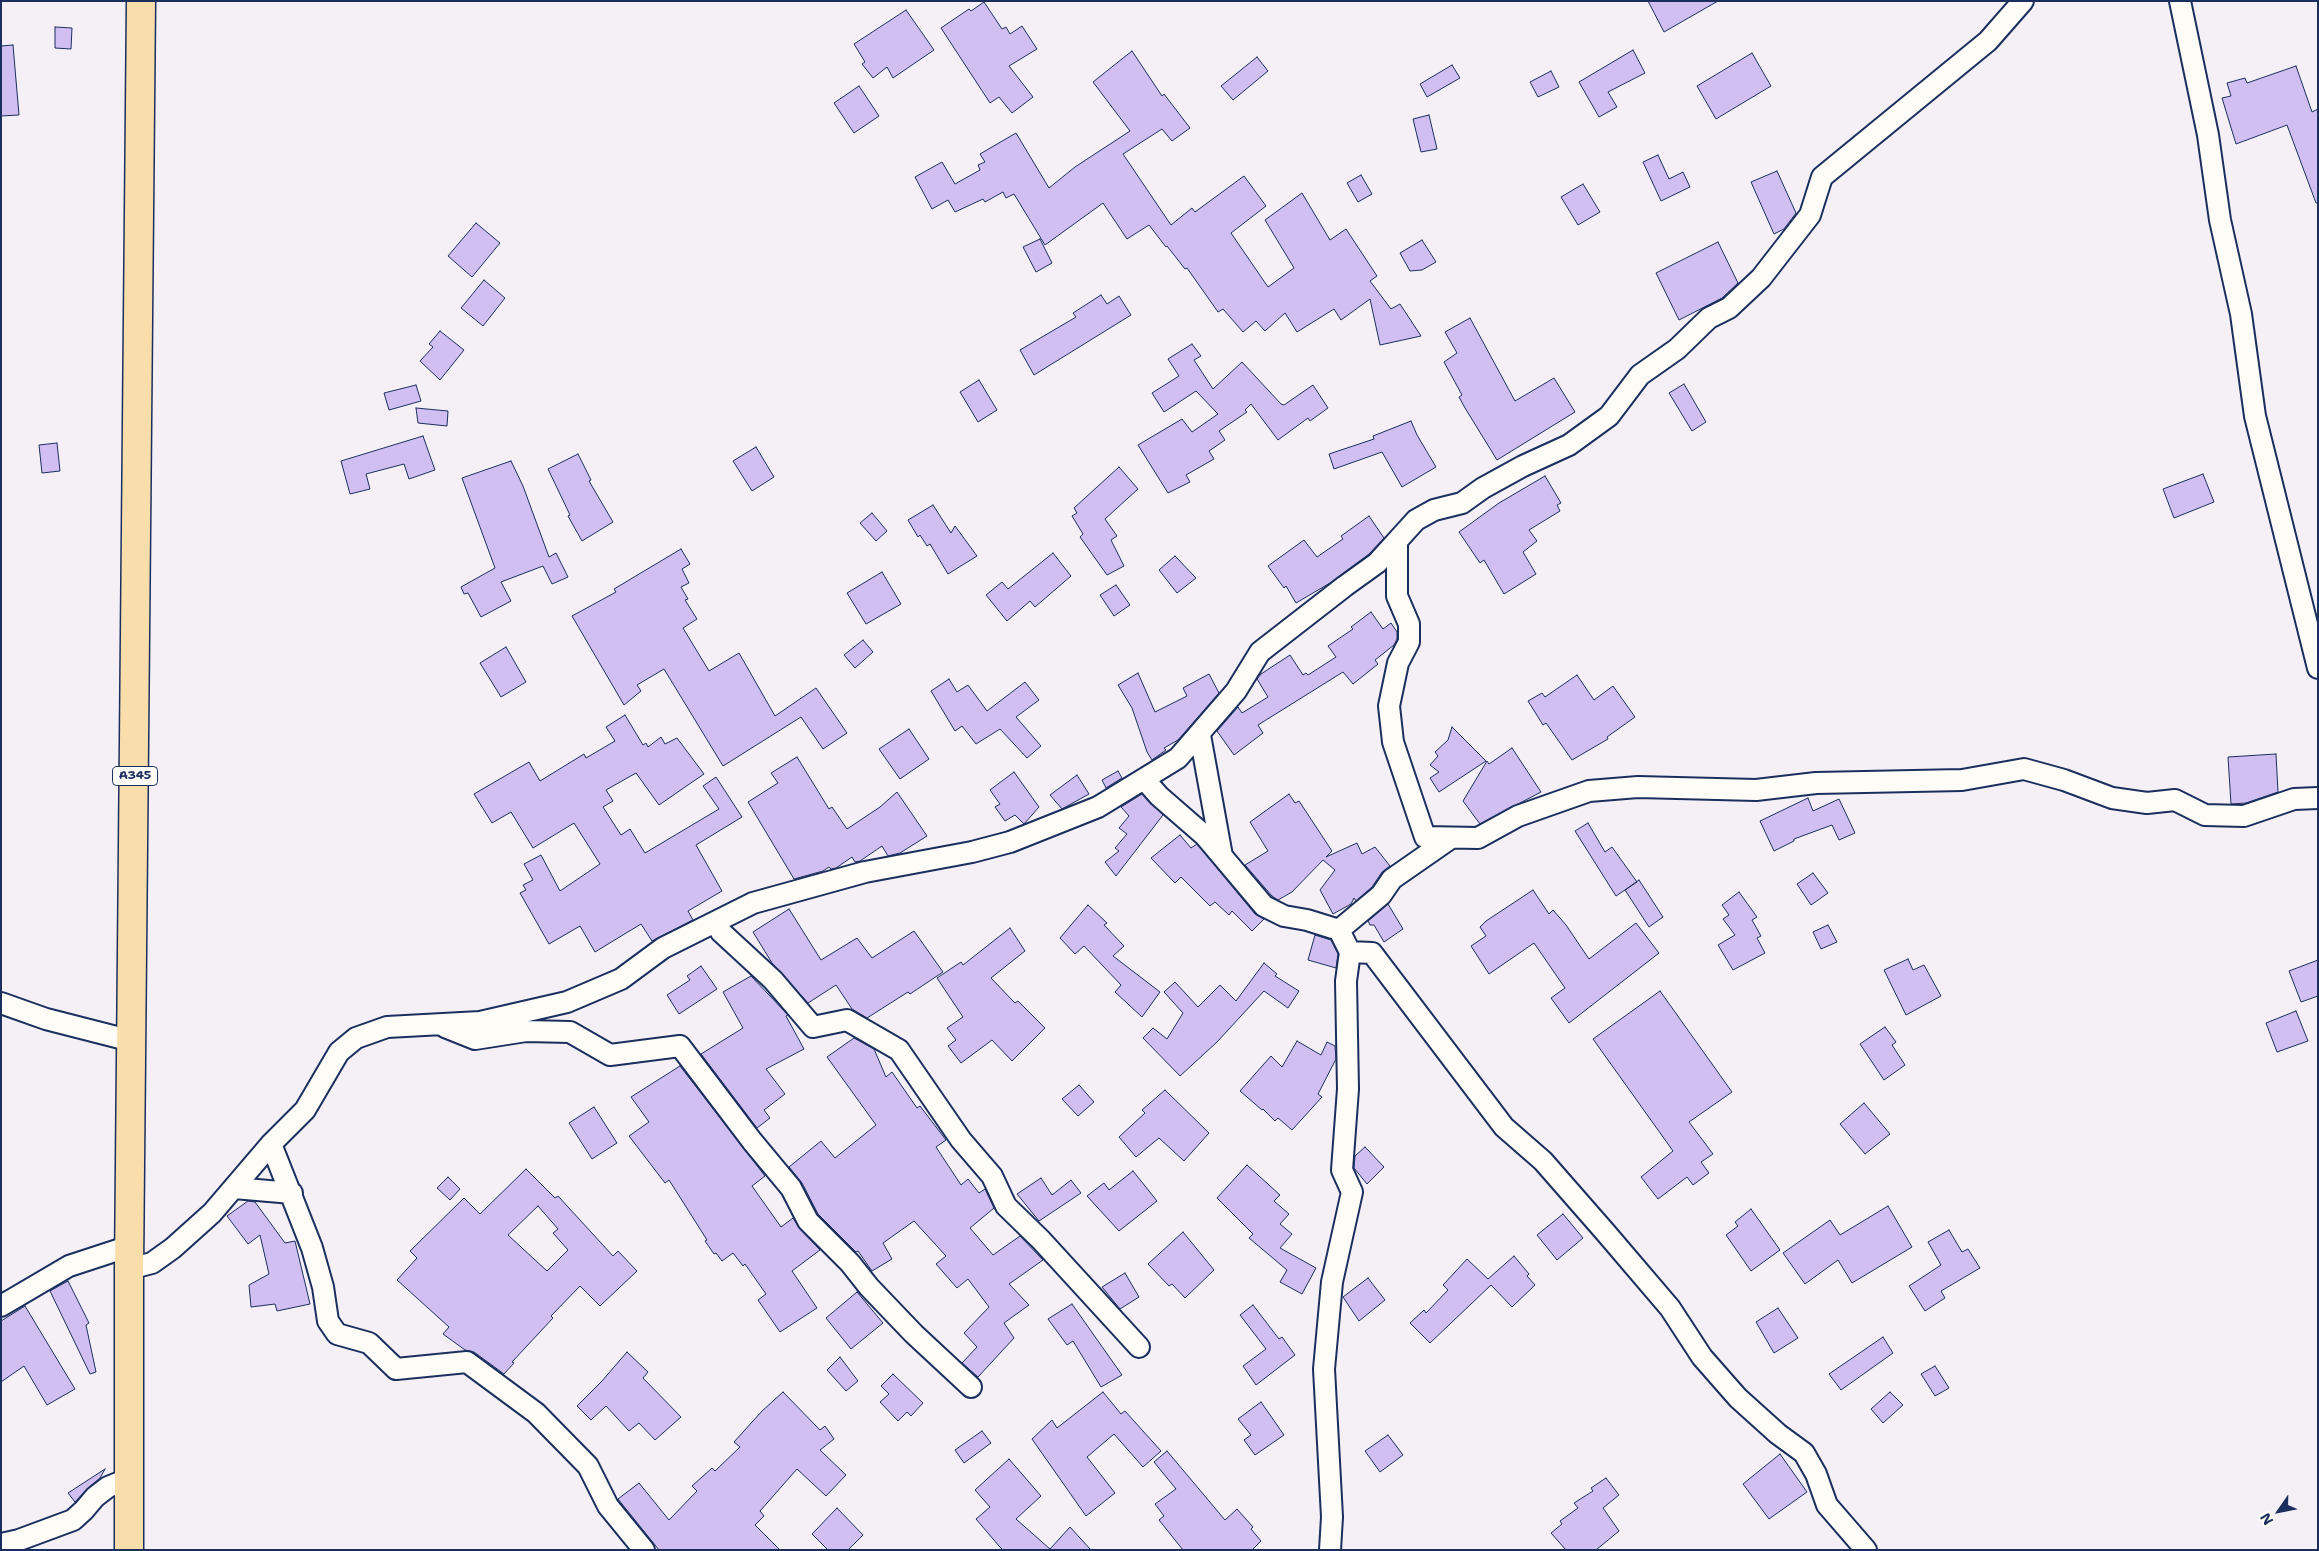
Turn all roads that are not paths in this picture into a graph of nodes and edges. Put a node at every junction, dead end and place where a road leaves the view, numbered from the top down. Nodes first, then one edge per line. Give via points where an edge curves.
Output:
1 (141, 1) edge
2 (2023, 1) edge
3 (2180, 1) edge
4 (1397, 542) junction
5 (2318, 668) edge
6 (1200, 734) junction
7 (1144, 779) junction
8 (2318, 798) edge
9 (1424, 836) junction
10 (1451, 838) junction
11 (1222, 856) junction
12 (1392, 879) junction
13 (716, 921) junction
14 (1339, 930) junction
15 (1350, 952) junction
16 (1, 1003) edge
17 (438, 1024) junction
18 (132, 1041) junction
19 (271, 1144) junction
20 (234, 1188) junction
21 (292, 1193) junction
22 (129, 1258) junction
23 (1, 1306) edge
24 (1139, 1347) dead end
25 (971, 1387) dead end
26 (130, 1478) junction
27 (1, 1544) edge
28 (129, 1550) edge
29 (644, 1550) edge
30 (1330, 1550) edge
31 (1866, 1550) edge

1 - 18 highway, A345
2 - 4 street via 1988,40 1822,177 1810,215 1761,278 1729,308 1709,318 1677,349 1640,375 1610,416 1569,446 1523,466 1462,503 1434,510 1416,520
3 - 5 street via 2208,135 2220,220 2241,314 2255,416
4 - 6 street via 1377,563 1260,652 1236,691
4 - 9 street via 1397,596 1409,624 1409,642 1398,663 1389,706 1392,742
6 - 7 street via 1178,758
6 - 11 street
7 - 11 street
7 - 13 street via 1098,808 1010,842 816,884 753,902
8 - 10 street via 2294,799 2244,816 2205,815 2175,800 2147,803 2112,798 2024,769 1962,780 1816,783 1756,790 1638,787 1589,792 1518,816 1478,838
9 - 10 street
9 - 12 street
10 - 12 street
11 - 14 street via 1264,906 1284,916
12 - 14 street via 1381,895
13 - 17 street via 663,948 621,979 567,1002 480,1022
13 - 24 street via 721,932 773,980 813,1027 847,1020 899,1050 961,1140 992,1176 1006,1206
14 - 15 street
15 - 30 street via 1346,981 1348,1089 1342,1170 1352,1192 1332,1282 1324,1369 1332,1517
15 - 31 street via 1372,953 1504,1127 1543,1161 1670,1308 1702,1357 1738,1398 1804,1453 1827,1505
16 - 18 street via 46,1019
17 - 19 street via 387,1027 356,1038 339,1052 305,1110
17 - 25 street via 475,1039 526,1031 570,1032 610,1055 680,1046 791,1188 808,1221 914,1334
18 - 22 highway, A345
19 - 20 street
19 - 21 street
20 - 21 street
20 - 22 street via 174,1248 152,1262
21 - 29 street via 323,1287 328,1321 337,1334 369,1343 396,1369 467,1362 536,1413 588,1466 608,1506
22 - 23 street via 69,1266
22 - 26 highway, A345
26 - 27 street via 94,1497 73,1520
26 - 28 highway, A345

